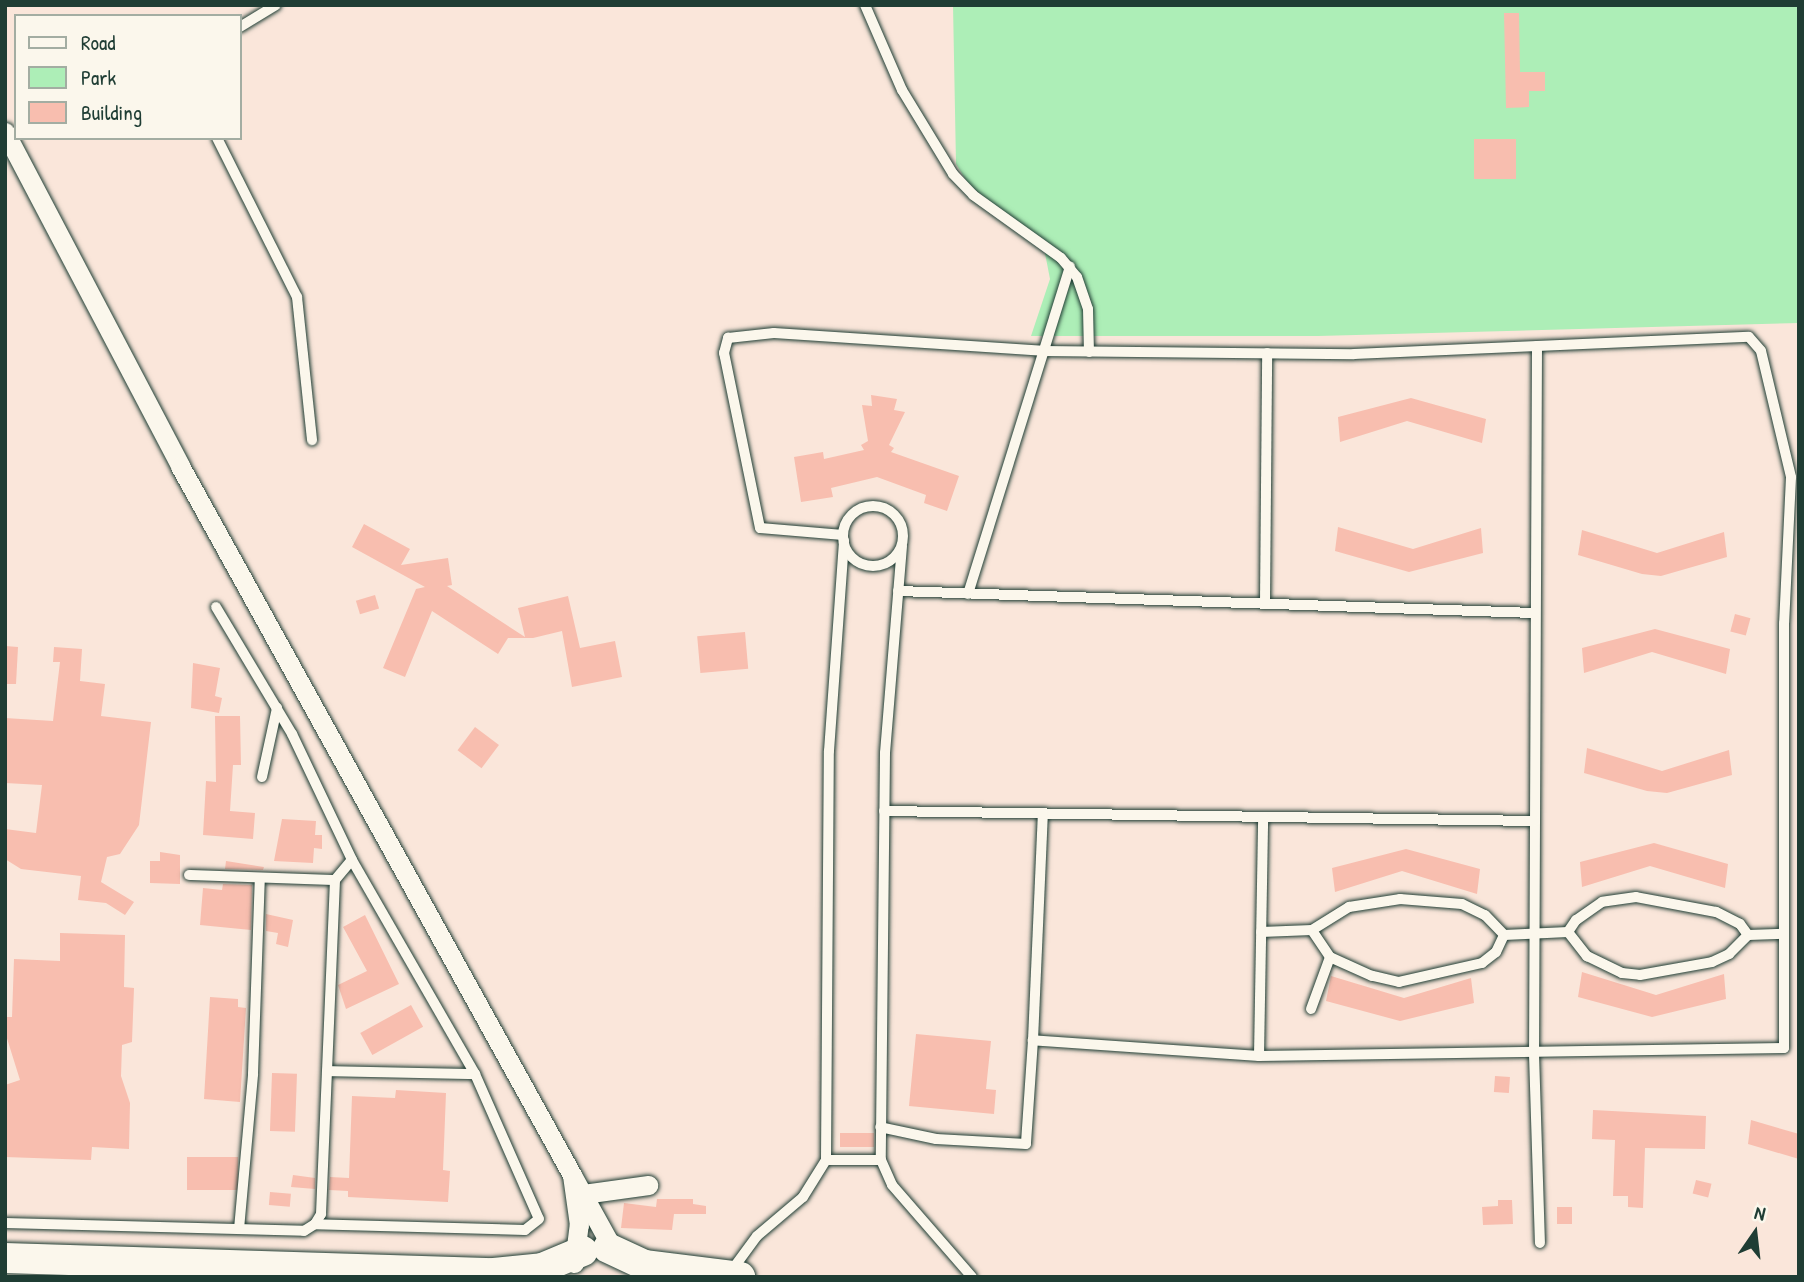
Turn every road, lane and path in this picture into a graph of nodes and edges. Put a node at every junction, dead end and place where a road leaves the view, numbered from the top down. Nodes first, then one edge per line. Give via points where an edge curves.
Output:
1 (276, 5) edge
2 (865, 5) edge
3 (242, 26) edge
4 (5, 132) edge
5 (218, 140) edge
6 (1070, 267) junction
7 (1536, 346) junction
8 (1042, 351) junction
9 (1089, 352) junction
10 (1267, 354) junction
11 (312, 440) dead end
12 (1795, 477) edge
13 (843, 538) junction
14 (902, 546) junction
15 (898, 591) junction
16 (968, 594) junction
17 (1265, 603) junction
18 (216, 607) dead end
19 (1535, 613) junction
20 (277, 708) junction
21 (262, 777) dead end
22 (884, 811) junction
23 (1043, 814) junction
24 (1263, 817) junction
25 (1535, 821) junction
26 (352, 860) junction
27 (189, 875) dead end
28 (260, 878) junction
29 (335, 880) junction
30 (1312, 930) junction
31 (1261, 932) junction
32 (1568, 932) junction
33 (1534, 933) junction
34 (1784, 934) junction
35 (1504, 935) junction
36 (1748, 935) junction
37 (1330, 957) junction
38 (1311, 1009) dead end
39 (1033, 1040) junction
40 (1534, 1054) junction
41 (1259, 1056) junction
42 (327, 1070) junction
43 (475, 1074) junction
44 (880, 1127) junction
45 (826, 1160) junction
46 (881, 1160) junction
47 (648, 1185) dead end
48 (579, 1195) junction
49 (5, 1223) edge
50 (315, 1224) junction
51 (239, 1229) junction
52 (1540, 1243) dead end
53 (5, 1258) edge
54 (595, 1259) edge
55 (727, 1276) edge
56 (740, 1277) edge
57 (972, 1277) edge

1 - 3 lane
2 - 6 lane via 902,90 953,174
4 - 48 street via 187,478
5 - 11 lane via 297,296
6 - 8 lane
6 - 9 lane via 1084,289
7 - 10 lane
7 - 12 lane via 1749,337 1761,351
7 - 19 lane
8 - 9 lane
8 - 13 lane via 774,333 728,338 724,353 760,528
8 - 16 lane
9 - 10 lane
10 - 17 lane
12 - 34 lane via 1784,623
13 - 14 lane via 853,558 871,566 890,562
13 - 14 lane via 856,512 883,508 902,527
13 - 45 lane via 829,751
14 - 15 lane
15 - 16 lane
15 - 22 lane via 884,753
16 - 17 lane
17 - 19 lane
18 - 20 lane
19 - 25 lane
20 - 21 lane
20 - 26 lane via 332,811
22 - 23 lane
22 - 44 lane
23 - 24 lane
23 - 39 lane
24 - 25 lane
24 - 31 lane
25 - 33 lane
26 - 29 lane
26 - 43 lane
27 - 28 lane
28 - 29 lane
28 - 51 lane via 253,1074
29 - 42 lane
30 - 31 lane
30 - 35 lane via 1349,907 1411,899 1462,904 1485,915
30 - 37 lane
31 - 41 lane
32 - 33 lane
32 - 36 lane via 1576,920 1602,902 1636,897 1716,912 1740,924
32 - 36 lane via 1587,956 1622,973 1640,975 1712,962 1729,954
33 - 35 lane
33 - 40 lane
34 - 36 lane
34 - 40 lane via 1784,1048
35 - 37 lane via 1496,952 1482,963 1426,979 1399,982 1372,976
37 - 38 lane
39 - 41 lane
39 - 44 lane via 1026,1143 936,1139
40 - 41 lane
40 - 52 lane
42 - 43 lane
42 - 50 lane via 321,1214
43 - 50 lane via 529,1188 537,1223 525,1230
44 - 46 lane
45 - 46 lane
45 - 55 lane via 803,1197 757,1236
46 - 57 lane via 892,1185
47 - 48 street
48 - 54 street
48 - 54 street via 579,1225
49 - 51 lane
50 - 51 lane via 304,1231
53 - 54 main road via 495,1273
54 - 55 main road
55 - 56 main road

